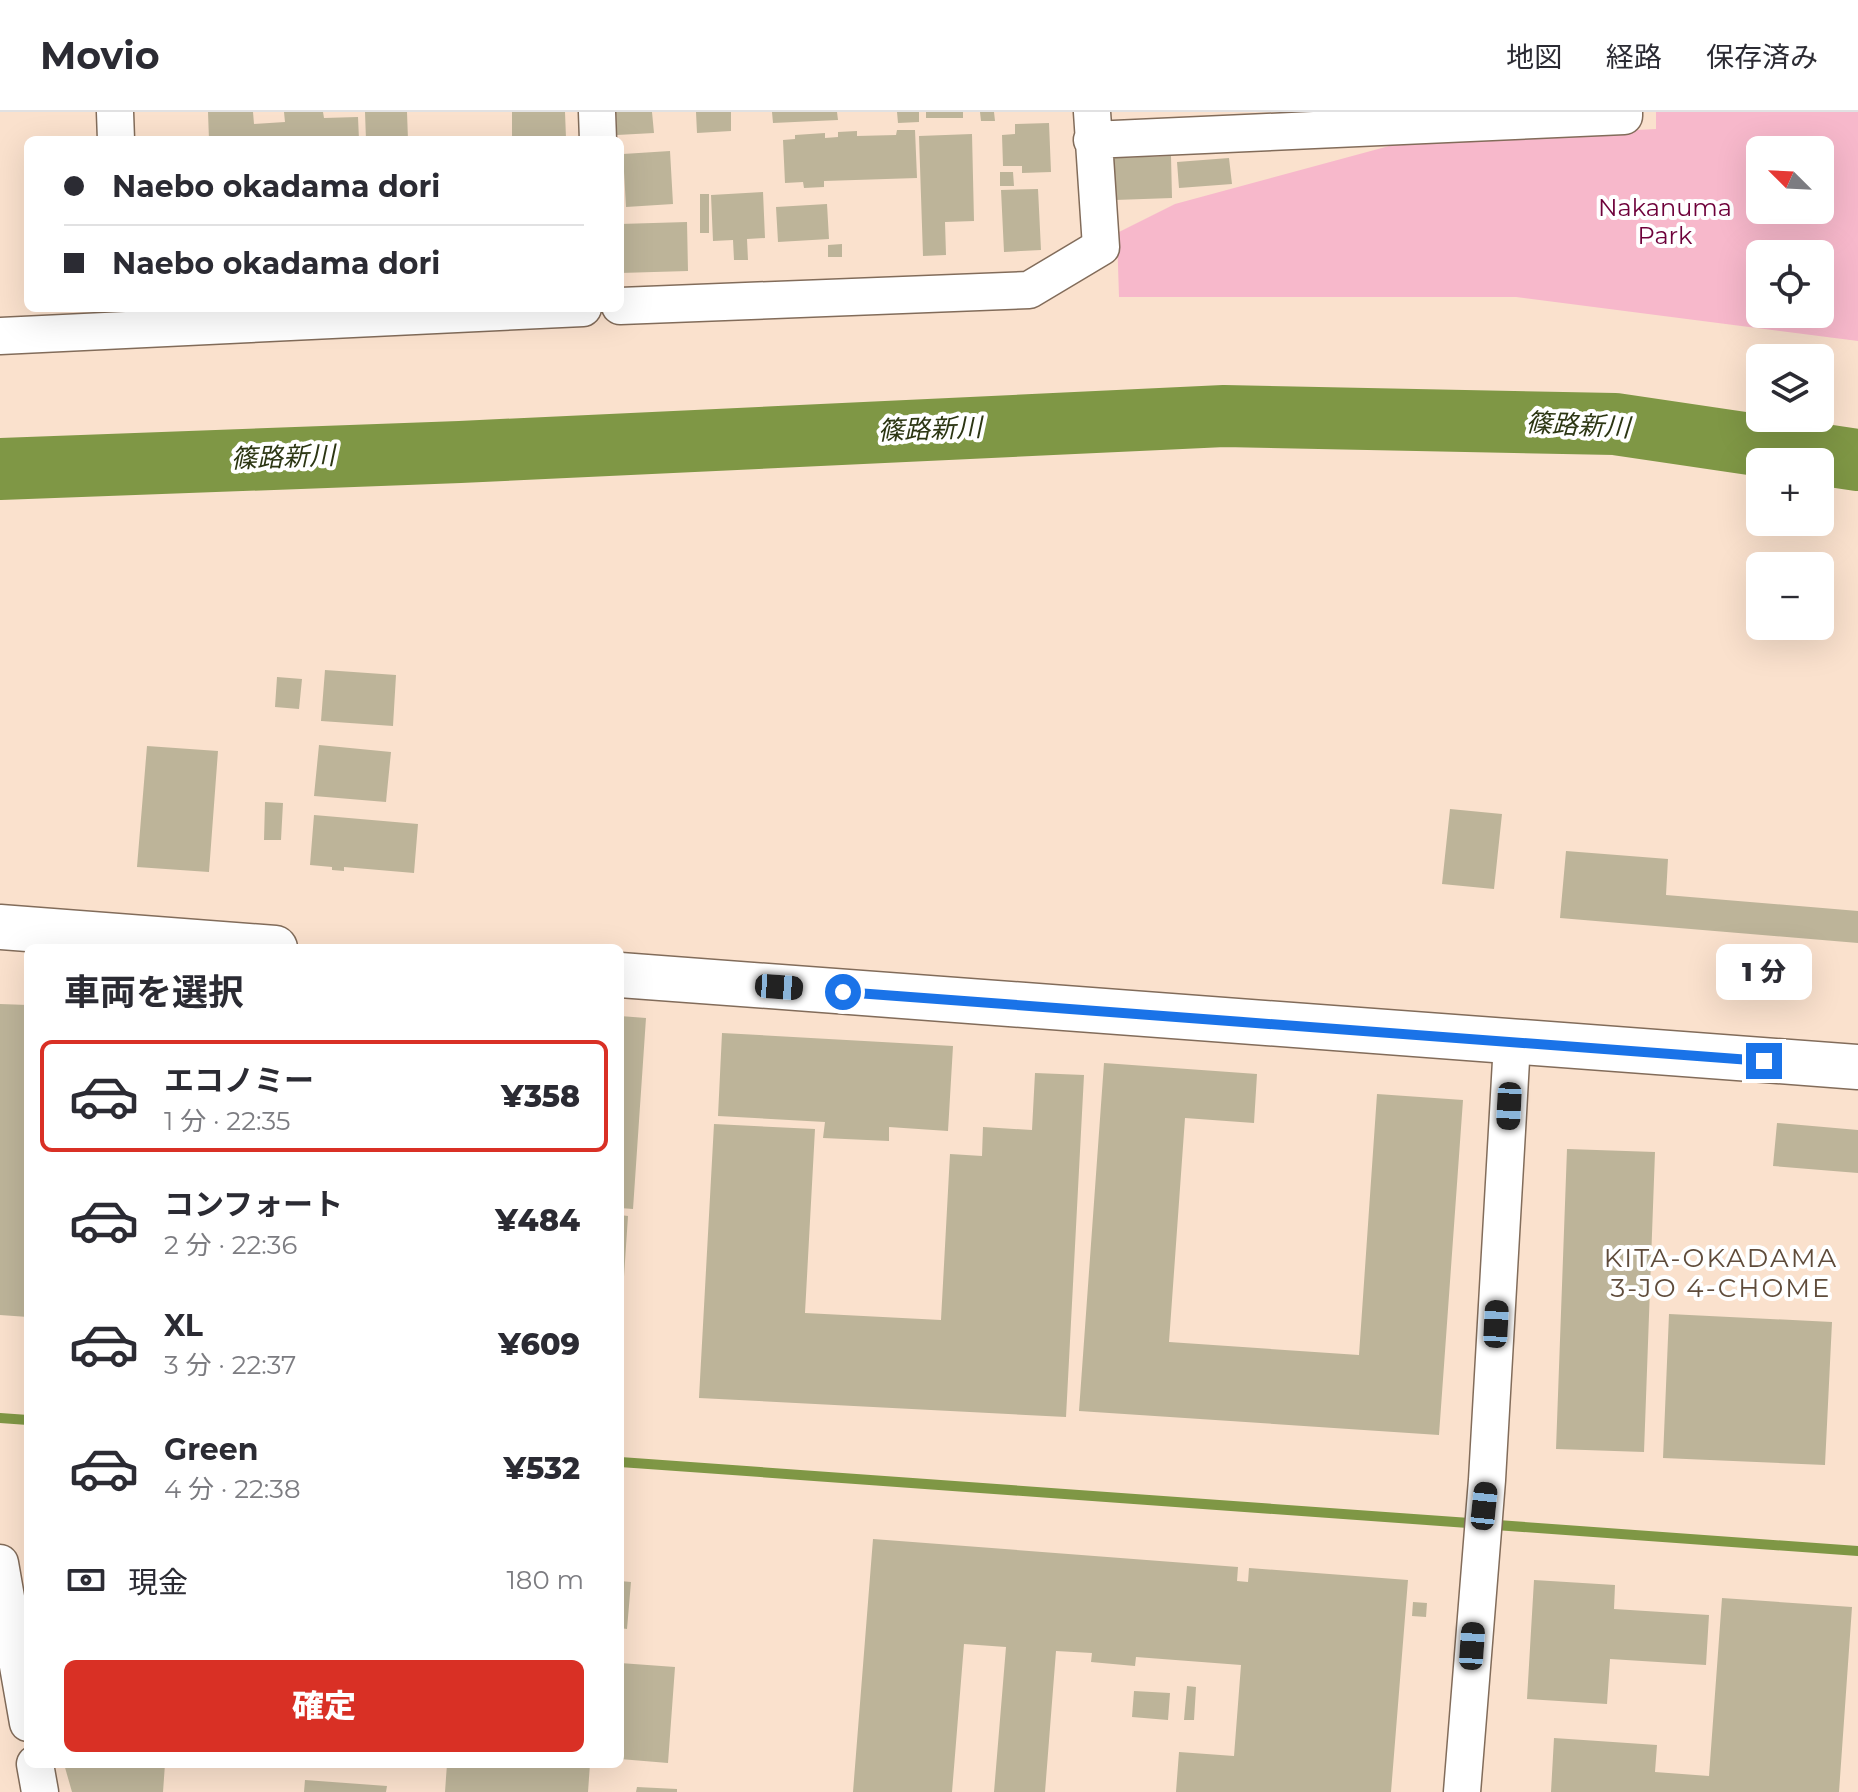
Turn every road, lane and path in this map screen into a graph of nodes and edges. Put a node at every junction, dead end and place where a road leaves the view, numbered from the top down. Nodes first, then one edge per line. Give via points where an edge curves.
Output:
1 (115, 112) edge
2 (597, 112) edge
3 (1624, 112) edge
4 (1092, 126) edge
5 (116, 136) edge
6 (598, 136) edge
7 (624, 306) edge
8 (399, 312) edge
9 (123, 318) edge
10 (0, 336) edge
11 (0, 927) edge
12 (223, 944) edge
13 (624, 975) edge
14 (1512, 1043) junction
15 (1858, 1067) edge
16 (0, 1563) edge
17 (24, 1700) edge
18 (36, 1768) edge
19 (40, 1792) edge
20 (1462, 1792) edge

1 - 5 street
2 - 6 street
3 - 4 street
4 - 7 street via 1101,247 1029,290
8 - 9 street
9 - 10 street
11 - 12 street
13 - 14 street
14 - 15 street
14 - 20 street via 1487,1480
16 - 17 street
18 - 19 street

